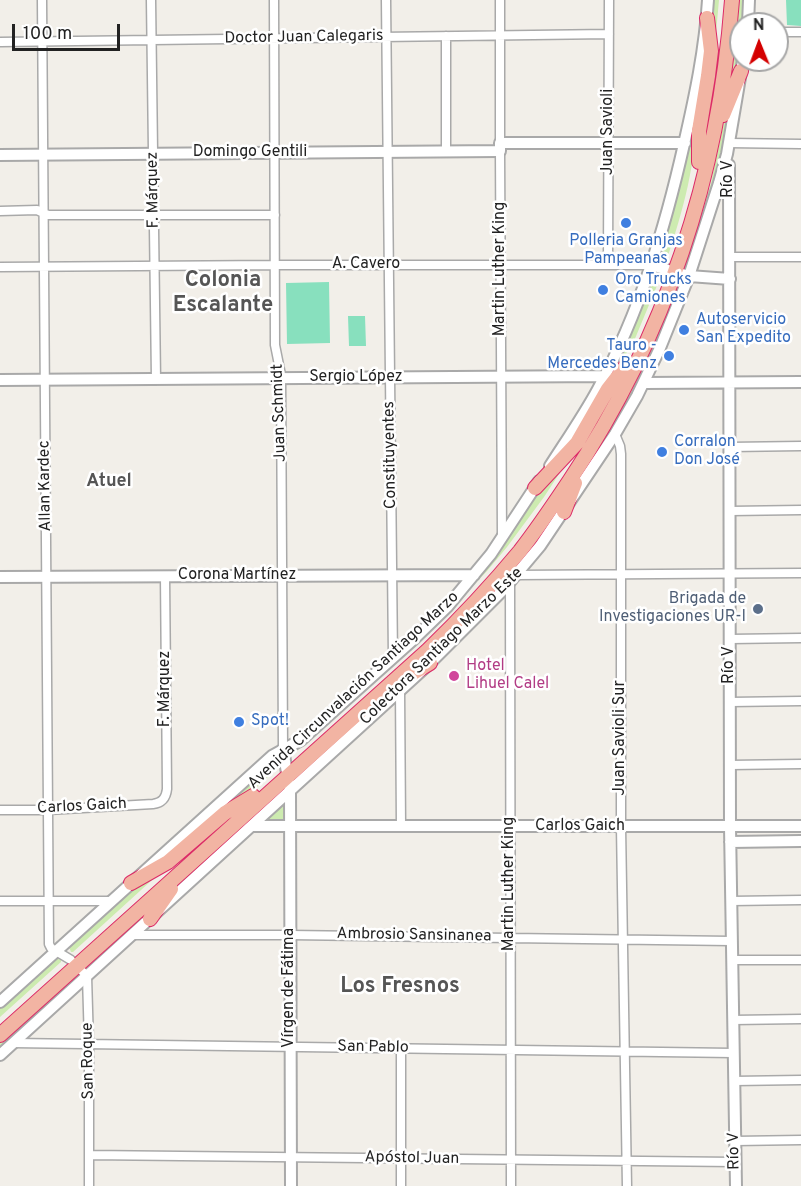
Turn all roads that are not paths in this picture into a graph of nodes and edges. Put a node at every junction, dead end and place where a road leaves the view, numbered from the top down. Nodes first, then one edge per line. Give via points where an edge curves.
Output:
1 (42, 0) edge
2 (151, 0) edge
3 (274, 0) edge
4 (386, 0) edge
5 (500, 0) edge
6 (609, 0) edge
7 (708, 0) edge
8 (724, 0) edge
9 (732, 0) edge
10 (707, 18) junction
11 (609, 34) junction
12 (446, 36) junction
13 (500, 36) junction
14 (387, 37) junction
15 (274, 39) junction
16 (151, 40) junction
17 (42, 41) junction
18 (0, 42) edge
19 (739, 72) edge
20 (741, 72) edge
21 (609, 143) junction
22 (685, 143) junction
23 (729, 143) junction
24 (801, 144) edge
25 (500, 147) junction
26 (446, 151) junction
27 (388, 152) junction
28 (153, 153) junction
29 (275, 153) junction
30 (43, 154) junction
31 (0, 155) edge
32 (699, 162) junction
33 (0, 211) edge
34 (44, 213) junction
35 (154, 215) junction
36 (275, 215) junction
37 (689, 232) junction
38 (730, 257) junction
39 (801, 257) edge
40 (275, 265) junction
41 (389, 265) junction
42 (501, 265) junction
43 (608, 265) junction
44 (651, 265) junction
45 (155, 266) junction
46 (0, 267) edge
47 (44, 267) junction
48 (671, 270) junction
49 (689, 276) junction
50 (730, 279) junction
51 (626, 366) junction
52 (604, 376) junction
53 (501, 377) junction
54 (281, 378) junction
55 (390, 378) junction
56 (156, 379) junction
57 (0, 380) edge
58 (45, 380) junction
59 (730, 382) junction
60 (801, 382) edge
61 (644, 383) junction
62 (612, 412) junction
63 (615, 434) junction
64 (801, 446) edge
65 (730, 447) junction
66 (535, 488) junction
67 (801, 510) edge
68 (730, 511) junction
69 (564, 512) junction
70 (502, 538) junction
71 (801, 573) edge
72 (621, 574) junction
73 (730, 574) junction
74 (392, 575) junction
75 (474, 575) junction
76 (47, 576) junction
77 (165, 576) junction
78 (282, 576) junction
79 (0, 577) edge
80 (514, 579) junction
81 (801, 638) edge
82 (730, 639) junction
83 (393, 658) junction
84 (430, 663) junction
85 (400, 690) junction
86 (801, 701) edge
87 (730, 702) junction
88 (283, 749) junction
89 (318, 749) junction
90 (801, 764) edge
91 (730, 765) junction
92 (287, 770) junction
93 (290, 790) junction
94 (253, 796) junction
95 (164, 800) joint
96 (0, 810) edge
97 (48, 810) junction
98 (249, 819) junction
99 (290, 825) junction
100 (401, 826) junction
101 (510, 826) junction
102 (801, 826) edge
103 (621, 827) junction
104 (730, 827) junction
105 (801, 841) edge
106 (730, 842) junction
107 (131, 883) junction
108 (801, 900) edge
109 (0, 901) edge
110 (49, 901) junction
111 (112, 901) junction
112 (731, 901) junction
113 (150, 919) joint
114 (133, 935) junction
115 (290, 935) junction
116 (510, 938) junction
117 (623, 939) junction
118 (732, 941) junction
119 (57, 950) junction
120 (732, 960) junction
121 (801, 960) edge
122 (78, 967) junction
123 (0, 1002) edge
124 (801, 1019) edge
125 (733, 1020) junction
126 (0, 1023) edge
127 (0, 1035) edge
128 (13, 1043) junction
129 (89, 1044) junction
130 (290, 1047) junction
131 (401, 1049) junction
132 (511, 1050) junction
133 (625, 1052) junction
134 (733, 1053) junction
135 (0, 1055) edge
136 (801, 1080) edge
137 (734, 1081) junction
138 (801, 1140) edge
139 (735, 1141) junction
140 (89, 1155) junction
141 (291, 1158) junction
142 (401, 1159) junction
143 (511, 1160) junction
144 (627, 1161) junction
145 (735, 1162) junction
146 (89, 1186) edge
147 (291, 1186) edge
148 (401, 1186) edge
149 (511, 1186) edge
150 (627, 1186) edge
151 (736, 1186) edge

1 - 17 street, Allan Kardec
2 - 16 street, F. Márquez
3 - 15 street, Juan Schmidt
4 - 14 street, Constituyentes
5 - 13 street, Martin Luther King
6 - 11 street, Juan Savioli
7 - 10 street, Colectora Santiago Marzo Este
8 - 32 highway, Avenida Circunvalación Santiago Marzo
9 - 37 highway, Avenida Circunvalación Santiago Marzo via 714,136
10 - 22 street, Colectora Santiago Marzo Este
10 - 32 highway via 711,51 699,131
11 - 13 street, Doctor Juan Calegaris
11 - 21 street, Juan Savioli
12 - 13 street, Doctor Juan Calegaris
12 - 14 street, Doctor Juan Calegaris
12 - 26 street
13 - 25 street, Martin Luther King
14 - 15 street, Doctor Juan Calegaris
14 - 27 street, Constituyentes
15 - 16 street, Doctor Juan Calegaris
15 - 29 street, Juan Schmidt
16 - 17 street, Doctor Juan Calegaris
16 - 28 street, F. Márquez
17 - 18 street, Doctor Juan Calegaris
17 - 30 street, Allan Kardec
19 - 37 highway via 723,115 711,175
20 - 23 street, Colectora Santiago Marzo Este
21 - 22 street, Domingo Gentili
21 - 25 street, Domingo Gentili
21 - 43 street, Juan Savioli
22 - 44 street, Colectora Santiago Marzo Este
23 - 24 street
23 - 38 street, Río V
23 - 49 street, Colectora Santiago Marzo Este
25 - 26 street, Domingo Gentili
25 - 42 street, Martin Luther King
26 - 27 street, Domingo Gentili
27 - 29 street, Domingo Gentili
27 - 41 street, Constituyentes
28 - 29 street, Domingo Gentili
28 - 30 street, Domingo Gentili
28 - 35 street, F. Márquez
29 - 36 street, Juan Schmidt
30 - 31 street, Domingo Gentili
30 - 34 street, Allan Kardec
32 - 48 highway, Avenida Circunvalación Santiago Marzo
33 - 34 street
34 - 35 street
34 - 47 street, Allan Kardec
35 - 36 street
35 - 45 street, F. Márquez
36 - 40 street, Juan Schmidt
37 - 48 highway, Avenida Circunvalación Santiago Marzo
38 - 39 street
38 - 50 street, Río V
40 - 41 street, A. Cavero
40 - 45 street, A. Cavero
40 - 54 street, Juan Schmidt via 275,345
41 - 42 street, A. Cavero
41 - 55 street, Constituyentes
42 - 43 street, A. Cavero
42 - 53 street, Martin Luther King
43 - 44 street, A. Cavero
44 - 48 street, A. Cavero
44 - 52 street, Colectora Santiago Marzo Este
45 - 47 street, A. Cavero
45 - 56 street, F. Márquez
46 - 47 street, A. Cavero
47 - 58 street, Allan Kardec
48 - 49 street, A. Cavero
48 - 51 highway, Avenida Circunvalación Santiago Marzo
48 - 62 highway, Avenida Circunvalación Santiago Marzo via 648,340
49 - 50 street, A. Cavero
49 - 61 street, Colectora Santiago Marzo Este
50 - 59 street, Río V
51 - 66 highway via 579,440
51 - 92 highway, Avenida Circunvalación Santiago Marzo via 566,471 500,561 421,644
52 - 53 street, Sergio López
52 - 66 street, Colectora Santiago Marzo Este
53 - 55 street, Sergio López
53 - 70 street, Martin Luther King
54 - 55 street, Sergio López
54 - 56 street, Sergio López
54 - 78 street, Juan Schmidt
55 - 74 street, Constituyentes
56 - 58 street, Sergio López
57 - 58 street, Sergio López
58 - 76 street, Allan Kardec
59 - 60 street
59 - 61 street
59 - 65 street, Río V
61 - 63 street, Colectora Santiago Marzo Este
62 - 69 highway
62 - 89 highway, Avenida Circunvalación Santiago Marzo via 551,508 507,566 432,646
63 - 69 street, Colectora Santiago Marzo Este
63 - 72 street, Juan Savioli Sur via 621,454
64 - 65 street
65 - 68 street, Río V
66 - 70 street, Colectora Santiago Marzo Este
67 - 68 street
68 - 73 street, Río V
69 - 80 street, Colectora Santiago Marzo Este
70 - 75 street, Colectora Santiago Marzo Este
71 - 73 street
72 - 73 street
72 - 80 street
72 - 103 street, Juan Savioli Sur
73 - 82 street, Río V
74 - 75 street, Corona Martínez
74 - 78 street, Corona Martínez
74 - 83 street, Constituyentes
75 - 83 street, Colectora Santiago Marzo Este via 447,607
76 - 77 street, Corona Martínez
76 - 79 street, Corona Martínez
76 - 97 street, Allan Kardec
77 - 78 street, Corona Martínez
77 - 95 street, F. Márquez
78 - 88 street, Juan Schmidt
80 - 84 street, Colectora Santiago Marzo Este
80 - 101 street, Martin Luther King
81 - 82 street
82 - 87 street, Río V
83 - 88 street, Colectora Santiago Marzo Este via 301,740
84 - 85 street, Colectora Santiago Marzo Este
84 - 89 highway
85 - 93 street, Colectora Santiago Marzo Este
85 - 100 street
86 - 87 street
87 - 91 street, Río V
88 - 92 street, Juan Schmidt
88 - 107 street, Colectora Santiago Marzo Este
89 - 92 highway, Avenida Circunvalación Santiago Marzo
90 - 91 street
91 - 104 street, Río V
92 - 93 street, Juan Schmidt
92 - 94 highway, Avenida Circunvalación Santiago Marzo
92 - 98 highway, Avenida Circunvalación Santiago Marzo
93 - 98 street, Colectora Santiago Marzo Este
93 - 99 street, Vírgen de Fátima
94 - 107 highway via 222,815 168,862
94 - 122 highway, Avenida Circunvalación Santiago Marzo
95 - 97 street, Carlos Gaich via 153,804
96 - 97 street, Carlos Gaich
97 - 110 street, Allan Kardec
98 - 99 street, Carlos Gaich
98 - 113 highway via 168,892
98 - 122 highway, Avenida Circunvalación Santiago Marzo
99 - 100 street, Carlos Gaich
99 - 115 street, Vírgen de Fátima
100 - 101 street, Carlos Gaich
101 - 103 street, Carlos Gaich
101 - 116 street, Martin Luther King
102 - 104 street, Carlos Gaich
103 - 104 street, Carlos Gaich
103 - 117 street, Juan Savioli Sur
104 - 106 street, Río V
105 - 106 street
106 - 112 street, Río V
107 - 111 street, Colectora Santiago Marzo Este
108 - 112 street
109 - 110 street
110 - 111 street
110 - 119 street, Allan Kardec via 49,945
111 - 119 street, Colectora Santiago Marzo Este
112 - 118 street, Río V
113 - 114 street
114 - 115 street, Ambrosio Sansinanea
114 - 122 street
115 - 116 street, Ambrosio Sansinanea
115 - 130 street, Vírgen de Fátima
116 - 117 street, Ambrosio Sansinanea
116 - 132 street, Martin Luther King
117 - 118 street, Ambrosio Sansinanea
117 - 133 street, Juan Savioli Sur
118 - 120 street, Río V
119 - 122 street
119 - 123 street, Colectora Santiago Marzo Este
120 - 121 street
120 - 125 street, Río V
122 - 126 highway, Avenida Circunvalación Santiago Marzo
122 - 127 highway, Avenida Circunvalación Santiago Marzo
122 - 128 street
122 - 129 street, San Roque
124 - 125 street
125 - 134 street, Río V
128 - 129 street, San Pablo
128 - 135 street
129 - 130 street, San Pablo
129 - 140 street, San Roque
130 - 131 street, San Pablo
130 - 141 street, Vírgen de Fátima
131 - 132 street, San Pablo
131 - 142 street
132 - 133 street, San Pablo
132 - 143 street, Martin Luther King
133 - 134 street, San Pablo
133 - 144 street, Juan Savioli Sur
134 - 137 street, Río V
136 - 137 street
137 - 139 street, Río V
138 - 139 street
139 - 145 street, Río V
140 - 141 street, Apóstol Juan
140 - 146 street, San Roque
141 - 142 street, Apóstol Juan
141 - 147 street, Vírgen de Fátima
142 - 143 street, Apóstol Juan
142 - 148 street
143 - 144 street, Apóstol Juan
143 - 149 street, Martin Luther King
144 - 145 street, Apóstol Juan
144 - 150 street, Juan Savioli Sur
145 - 151 street, Río V

